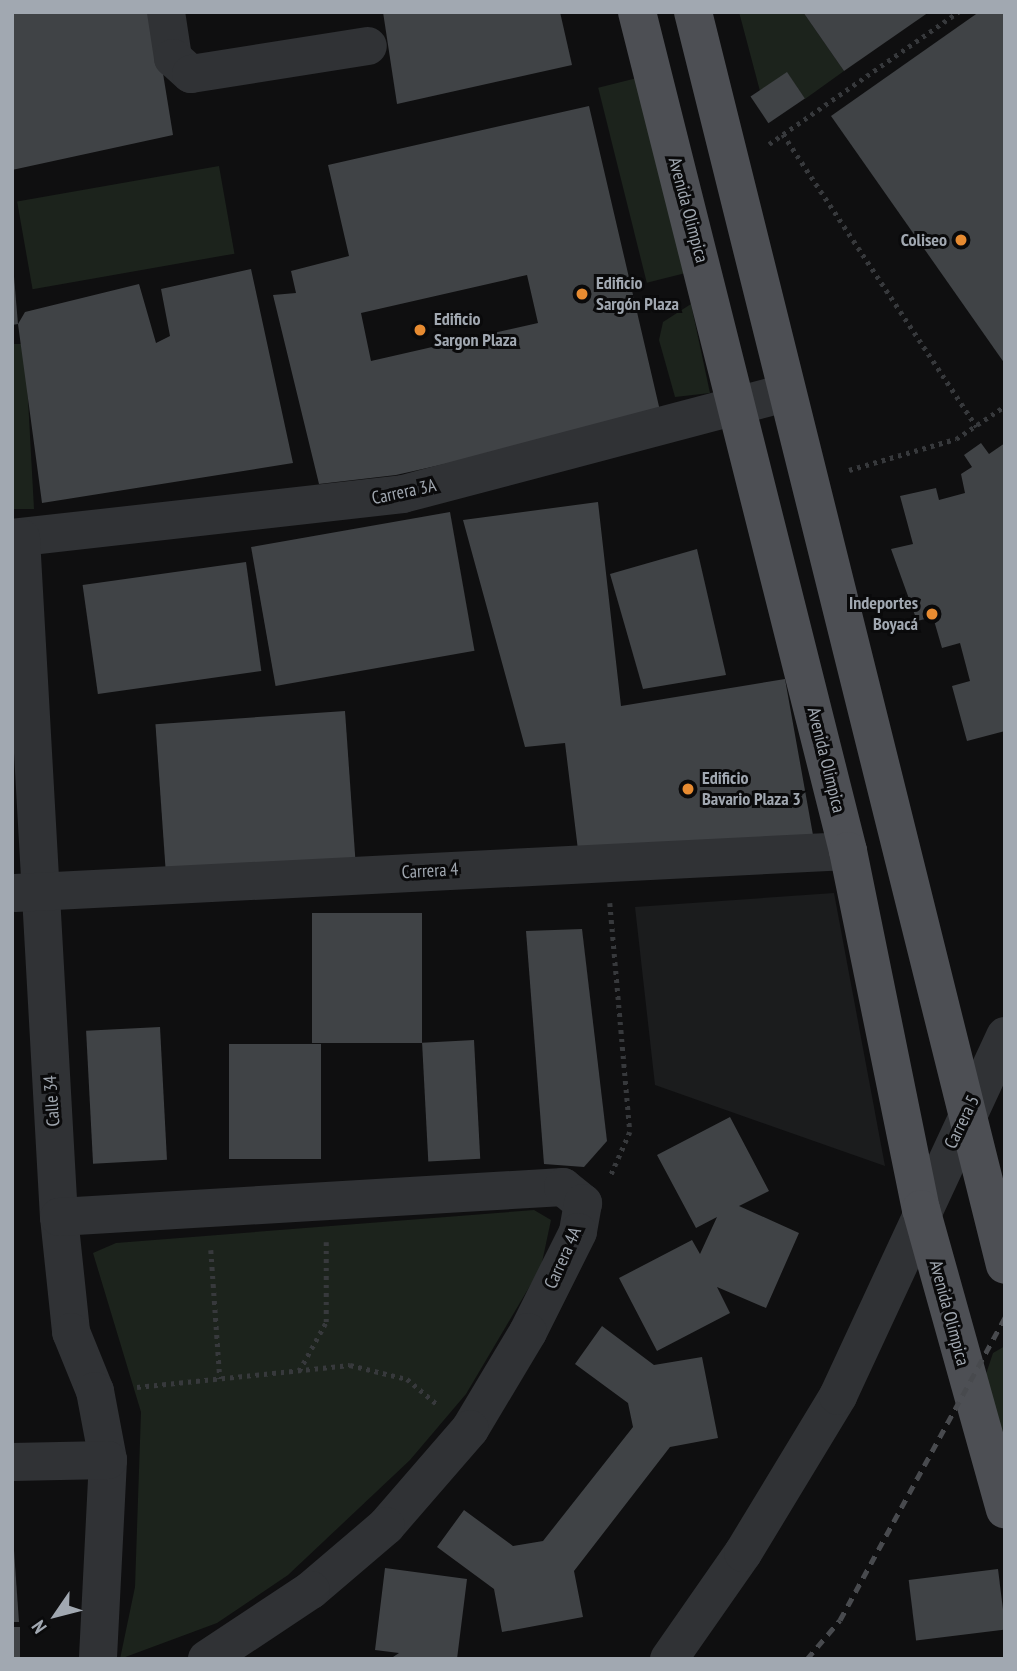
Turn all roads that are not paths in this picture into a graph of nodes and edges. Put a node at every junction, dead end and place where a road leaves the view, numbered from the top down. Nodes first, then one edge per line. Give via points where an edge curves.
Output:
1 (166, 12) edge
2 (637, 12) edge
3 (693, 12) edge
4 (368, 46) dead end
5 (786, 393) junction
6 (739, 402) junction
7 (17, 538) edge
8 (848, 851) junction
9 (25, 893) edge
10 (1005, 1037) edge
11 (964, 1117) junction
12 (921, 1209) junction
13 (59, 1217) junction
14 (1005, 1265) edge
15 (108, 1460) junction
16 (12, 1462) edge
17 (1005, 1509) edge
18 (98, 1659) edge
19 (206, 1659) edge
20 (669, 1659) edge

1 - 4 street via 173,58 191,74
2 - 6 main road, Avenida Olimpica
3 - 5 main road
5 - 6 street, Carrera 3A
5 - 11 main road
6 - 7 street, Carrera 3A via 403,494
6 - 8 main road, Avenida Olimpica
7 - 9 street, Calle 34
8 - 9 street, Carrera 4
8 - 12 main road, Avenida Olimpica
9 - 13 street, Calle 34
10 - 11 street, Carrera 5
11 - 12 street, Carrera 5
11 - 14 main road
12 - 17 main road, Avenida Olimpica
12 - 20 street, Carrera 5 via 838,1396 743,1553
13 - 15 street, Calle 34 via 71,1332 94,1391
13 - 19 street, Carrera 4A via 563,1186 583,1203 578,1232 528,1332 470,1429 386,1526 311,1590
15 - 16 street
15 - 18 street, Calle 34

